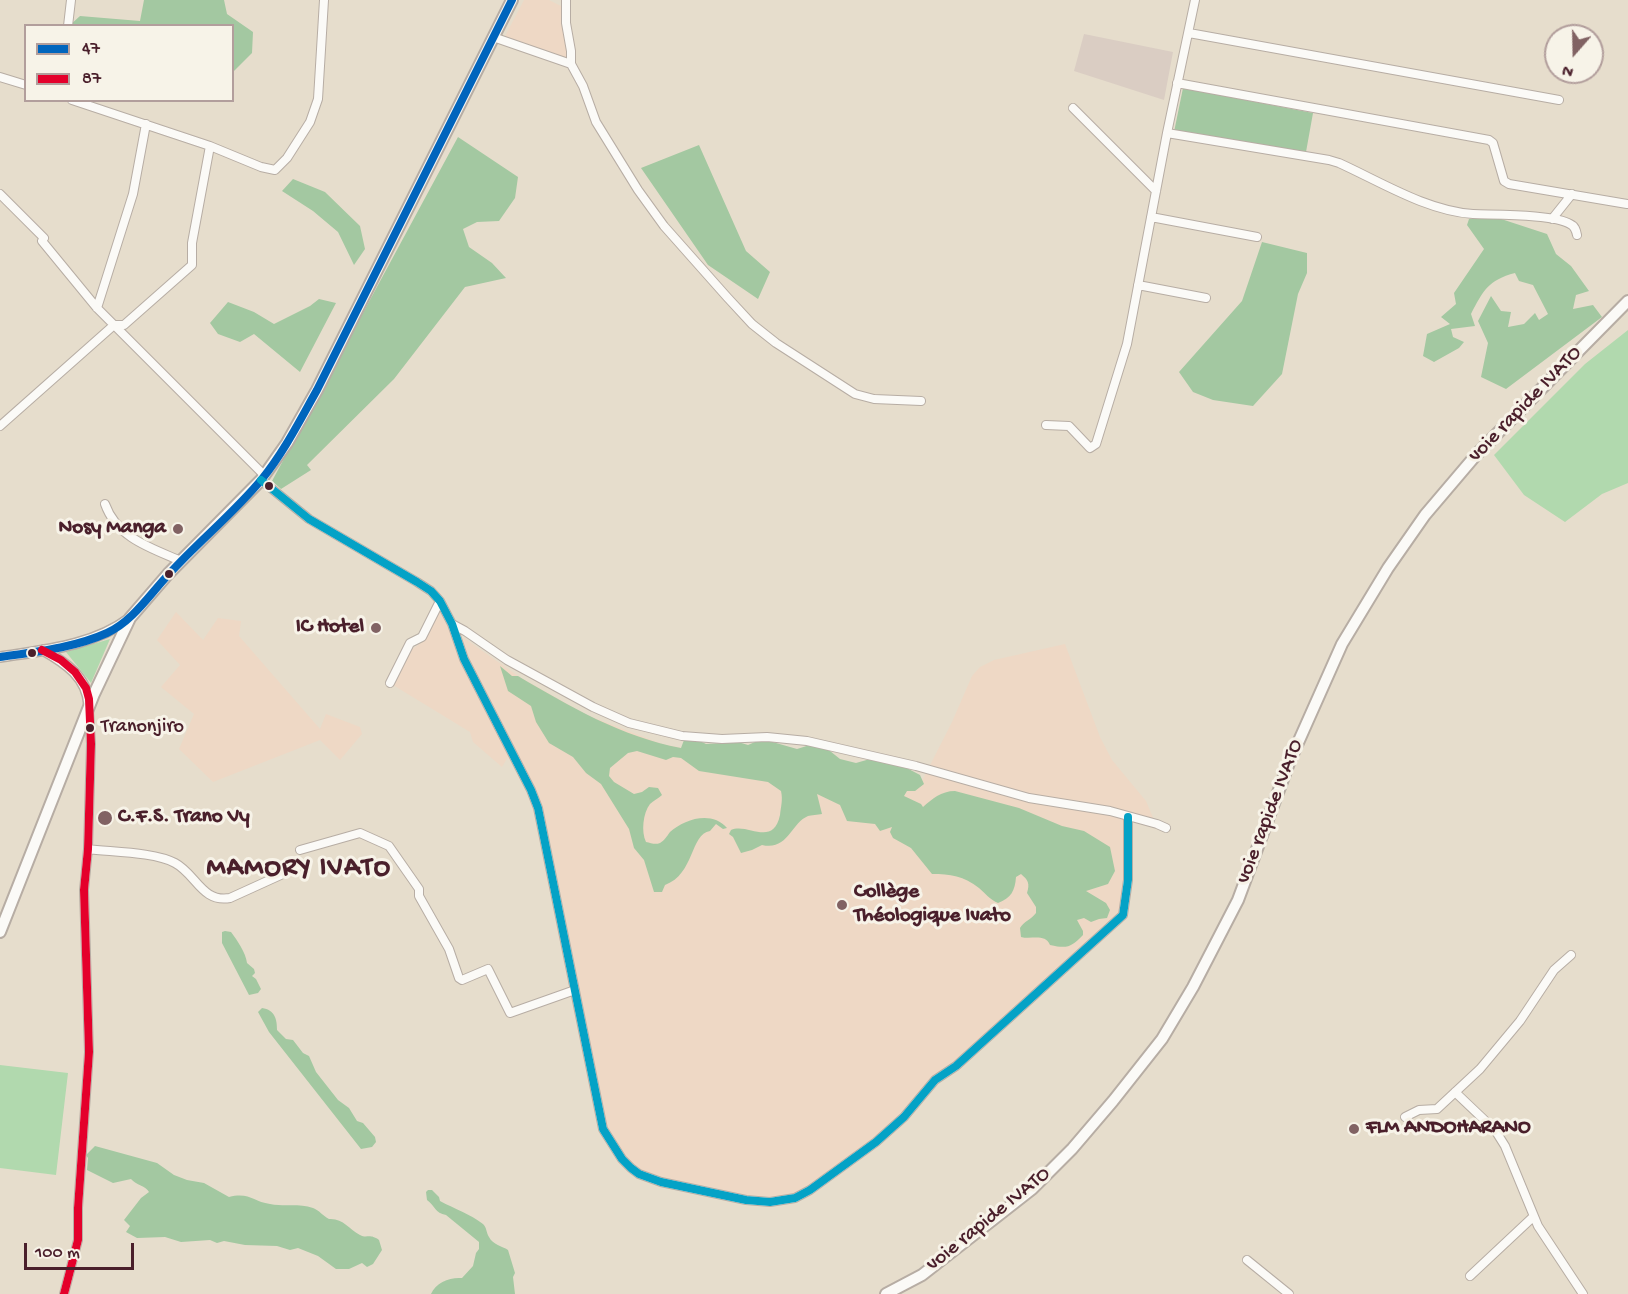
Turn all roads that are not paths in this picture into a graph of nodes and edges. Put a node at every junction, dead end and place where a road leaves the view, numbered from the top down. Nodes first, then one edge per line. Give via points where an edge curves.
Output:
1 (71, 0) edge
2 (324, 0) edge
3 (512, 0) edge
4 (566, 0) edge
5 (1195, 0) edge
6 (68, 24) edge
7 (1189, 33) junction
8 (493, 37) junction
9 (572, 64) junction
10 (0, 77) edge
11 (1177, 83) junction
12 (24, 84) edge
13 (1559, 100) dead end
14 (78, 102) edge
15 (1073, 108) dead end
16 (146, 124) junction
17 (1167, 134) junction
18 (210, 146) junction
19 (1156, 191) junction
20 (0, 194) edge
21 (1572, 194) junction
22 (1627, 204) edge
23 (1151, 217) junction
24 (1552, 219) junction
25 (1577, 235) dead end
26 (1257, 237) dead end
27 (1138, 285) junction
28 (1206, 298) dead end
29 (1628, 301) edge
30 (97, 308) junction
31 (114, 325) junction
32 (921, 401) dead end
33 (1046, 425) dead end
34 (0, 426) edge
35 (263, 478) junction
36 (105, 504) dead end
37 (181, 561) junction
38 (440, 601) junction
39 (130, 618) junction
40 (452, 624) junction
41 (42, 650) junction
42 (0, 657) edge
43 (390, 683) dead end
44 (89, 708) junction
45 (1128, 817) junction
46 (1166, 828) dead end
47 (88, 849) junction
48 (300, 850) dead end
49 (296, 868) dead end
50 (0, 932) edge
51 (1571, 955) dead end
52 (575, 990) junction
53 (1455, 1092) junction
54 (1405, 1117) dead end
55 (1533, 1216) junction
56 (1247, 1260) dead end
57 (1470, 1276) dead end
58 (64, 1294) edge
59 (886, 1294) edge
60 (1289, 1294) edge
61 (1583, 1294) edge

1 - 6 street
2 - 18 street via 318,99 310,122 287,158 275,170
3 - 8 main road
4 - 9 street
5 - 7 street
7 - 11 street
7 - 13 street
8 - 9 street
8 - 35 main road via 317,390
9 - 32 street via 596,122 638,190 664,226 752,324 855,394
10 - 12 street
11 - 17 street
11 - 21 street via 1489,140 1504,181
14 - 16 street
15 - 19 street
16 - 18 street
16 - 30 street via 133,194
17 - 19 street
17 - 24 street via 1340,163 1456,213
18 - 31 street via 192,243 192,265 124,325
19 - 23 street
20 - 30 street via 44,237 42,241
21 - 22 street
21 - 24 street
23 - 26 street
23 - 27 street
24 - 25 street via 1569,223
27 - 28 street
27 - 33 street via 1127,344 1096,444 1090,448 1069,426
29 - 59 main road, voie rapide IVATO via 1476,455 1425,515 1388,568 1338,652 1289,763 1238,900 1162,1039 1072,1149 1032,1189 922,1275
30 - 31 street
31 - 34 street
31 - 35 street
35 - 37 main road
35 - 38 street via 309,519 417,582
36 - 37 street via 120,530
37 - 39 main road
38 - 40 street
38 - 43 street via 422,637 410,643
39 - 41 street via 106,633
39 - 44 main road
40 - 45 street via 507,660 629,723 682,736 807,741 1029,798 1110,810
40 - 52 street via 464,659 538,808
41 - 42 street
41 - 44 street via 75,672 86,688
44 - 47 street
44 - 50 main road
45 - 46 street
45 - 52 street via 1128,880 1123,915 956,1066 935,1080 904,1117 876,1142 795,1198 746,1200 661,1182 631,1168 603,1129
47 - 49 street via 163,858 181,867 205,893 222,900
47 - 58 street via 84,890 89,1052 78,1240
48 - 52 street via 360,833 389,846 419,889 459,978 488,969 510,1013
51 - 53 street via 1554,970 1520,1021 1480,1070
53 - 54 street via 1437,1109 1419,1110
53 - 55 street via 1495,1130 1515,1166
55 - 57 street
55 - 61 street
56 - 60 street

